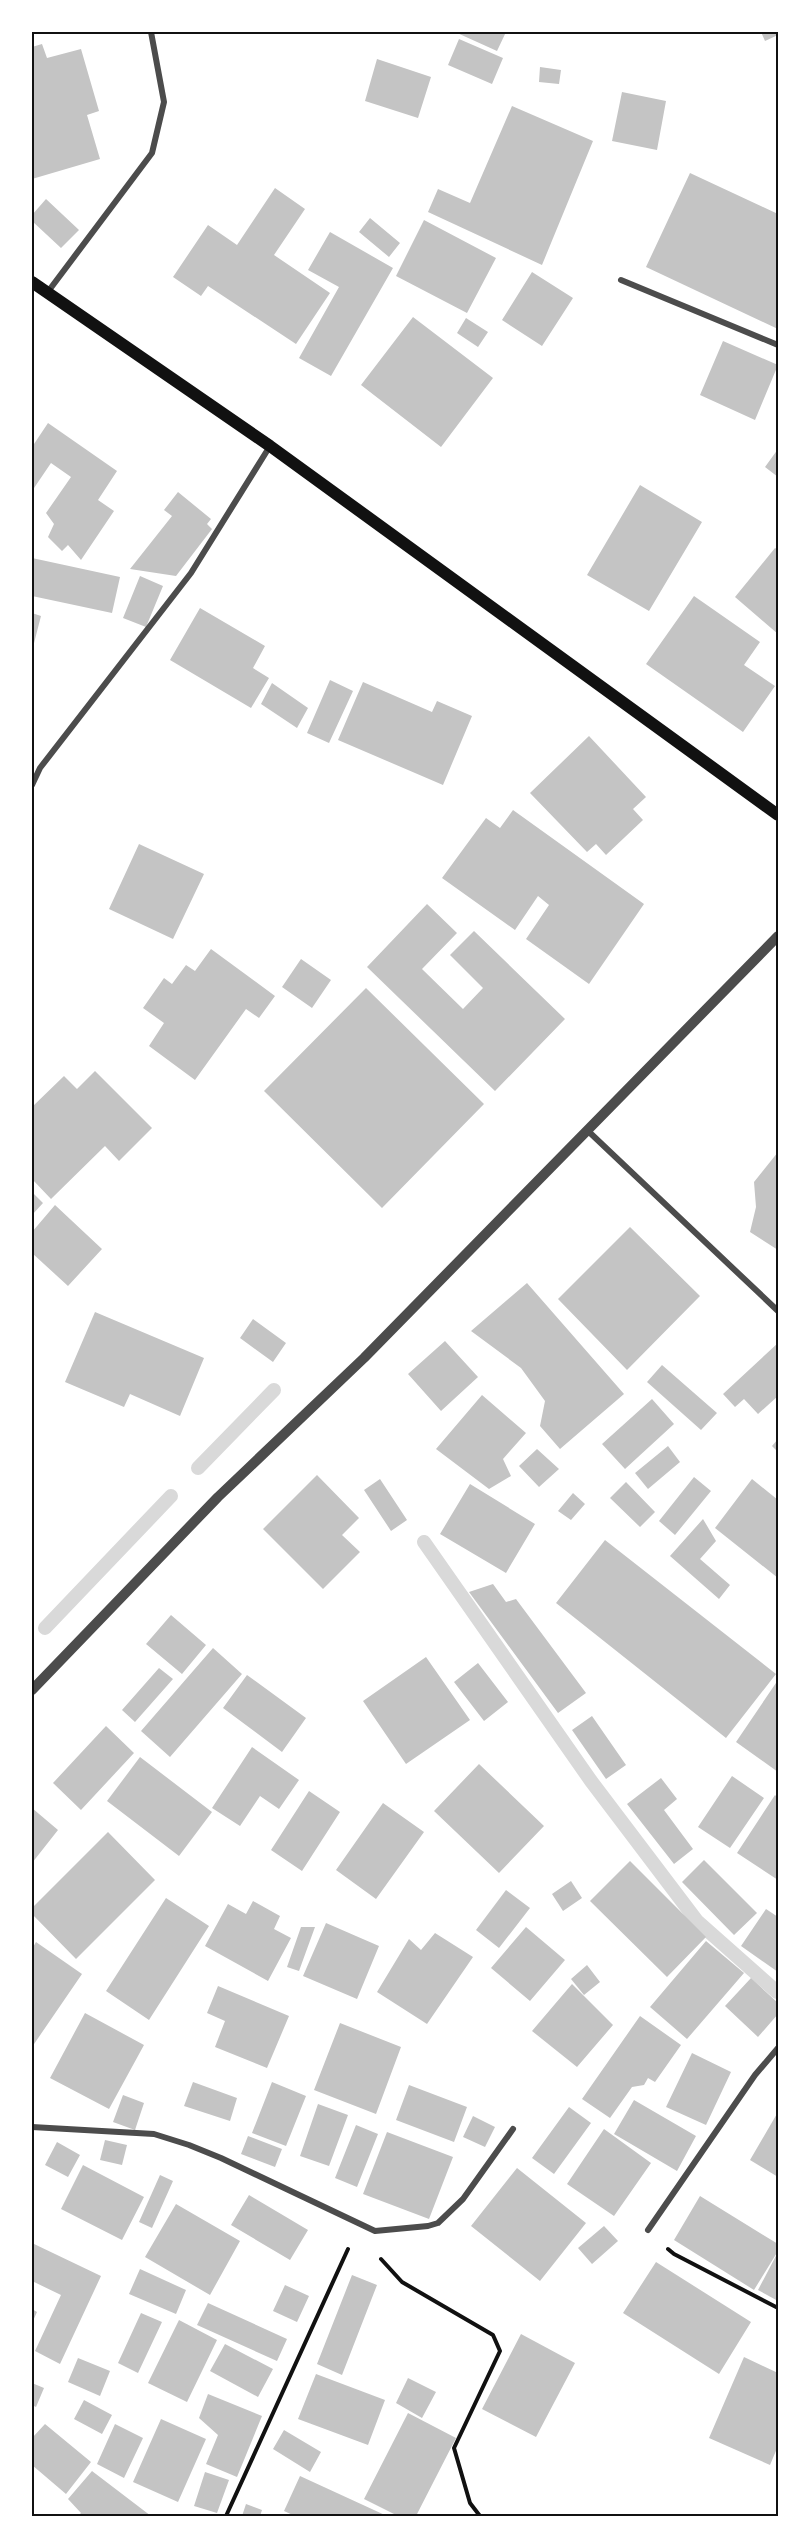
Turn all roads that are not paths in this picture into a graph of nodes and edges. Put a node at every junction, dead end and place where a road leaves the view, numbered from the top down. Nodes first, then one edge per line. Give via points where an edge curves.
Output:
1 (151, 32) edge
2 (621, 280) dead end
3 (32, 282) edge
4 (47, 293) junction
5 (778, 345) edge
6 (270, 446) junction
7 (32, 784) edge
8 (778, 816) edge
9 (778, 936) edge
10 (586, 1130) junction
11 (778, 1311) edge
12 (32, 1690) edge
13 (778, 2048) edge
14 (32, 2127) edge
15 (513, 2129) dead end
16 (648, 2230) road end

1 - 4 street via 164,102 152,153
2 - 5 street
3 - 4 main road
4 - 6 main road
6 - 7 street via 191,573 40,768
6 - 8 main road
9 - 10 street
10 - 11 street
10 - 12 street via 364,1358 218,1497
13 - 16 street via 755,2075
14 - 15 street via 154,2134 221,2158 375,2231 438,2223 463,2199

